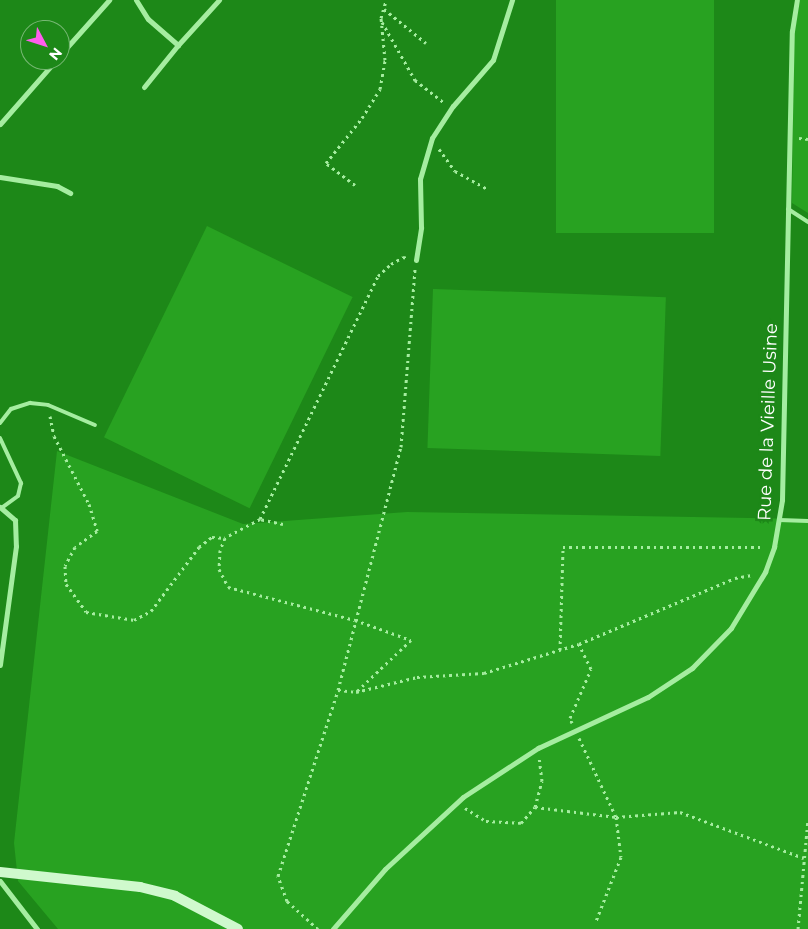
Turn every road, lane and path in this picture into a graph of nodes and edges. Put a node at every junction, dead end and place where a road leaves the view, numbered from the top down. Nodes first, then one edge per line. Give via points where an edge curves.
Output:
1 (108, 0) edge
2 (136, 0) edge
3 (219, 0) edge
4 (386, 0) edge
5 (512, 0) edge
6 (797, 0) edge
7 (384, 9) junction
8 (381, 18) junction
9 (426, 43) dead end
10 (70, 44) edge
11 (178, 45) junction
12 (47, 70) edge
13 (144, 87) dead end
14 (453, 106) junction
15 (0, 124) edge
16 (432, 138) junction
17 (0, 177) edge
18 (355, 185) dead end
19 (487, 189) dead end
20 (70, 193) dead end
21 (788, 208) junction
22 (808, 222) edge
23 (416, 260) junction
24 (48, 405) junction
25 (0, 423) edge
26 (95, 425) dead end
27 (0, 438) edge
28 (1, 507) edge
29 (260, 519) junction
30 (778, 520) junction
31 (808, 521) edge
32 (283, 524) dead end
33 (224, 538) junction
34 (774, 547) junction
35 (765, 572) junction
36 (355, 620) junction
37 (579, 644) junction
38 (560, 650) junction
39 (0, 665) edge
40 (338, 690) junction
41 (356, 692) junction
42 (574, 726) dead end
43 (577, 734) dead end
44 (538, 748) junction
45 (456, 802) junction
46 (535, 807) junction
47 (616, 817) junction
48 (808, 820) edge
49 (804, 858) junction
50 (0, 872) edge
51 (0, 881) edge
52 (596, 921) dead end
53 (37, 929) edge
54 (238, 929) edge
55 (318, 929) edge
56 (333, 929) edge
57 (798, 929) edge

1 - 10 street
2 - 11 street via 148,18
3 - 11 street
4 - 7 path
5 - 14 street via 493,60
6 - 21 street, Rue de la Vieille Usine via 792,31
7 - 8 path
7 - 9 path
8 - 14 path via 415,80 435,98
8 - 18 path via 384,60 380,89 362,118 326,163
11 - 13 street
12 - 15 street
14 - 16 street
16 - 19 path via 455,170
16 - 23 street via 420,179 421,227
17 - 20 street via 57,186
21 - 22 lane
21 - 30 street, Rue de la Vieille Usine via 782,500
23 - 29 path via 403,257 378,276
23 - 36 path via 401,447
24 - 25 lane via 30,403 11,409
24 - 26 lane
24 - 33 path via 54,436 89,504 98,531 75,548 65,566 66,584 86,612 134,620 150,611 199,547 212,537
27 - 28 lane via 20,483 18,496
28 - 39 street via 15,520 16,546
29 - 32 path
29 - 33 path
30 - 31 lane
30 - 34 street, Rue de la Vieille Usine
33 - 36 path via 219,569 228,587
34 - 35 street, Rue de la Vieille Usine
34 - 38 path via 563,546
35 - 37 path via 735,578
35 - 44 street, Rue de la Vieille Usine via 731,628 710,652 673,682 614,714
36 - 40 path
36 - 41 path via 411,640
37 - 38 path
37 - 42 path via 591,669 570,718
38 - 41 path via 484,674 418,677
40 - 41 path
40 - 55 path via 278,876 287,901
43 - 47 path
44 - 45 street, Rue de la Vieille Usine
44 - 46 path via 542,781
45 - 46 path via 486,821 520,823
45 - 56 street, Rue de la Vieille Usine via 385,869
46 - 47 path
47 - 49 path via 680,812
47 - 52 path via 621,857
48 - 49 path
49 - 57 path
50 - 54 main road via 140,887 175,896
51 - 53 street

